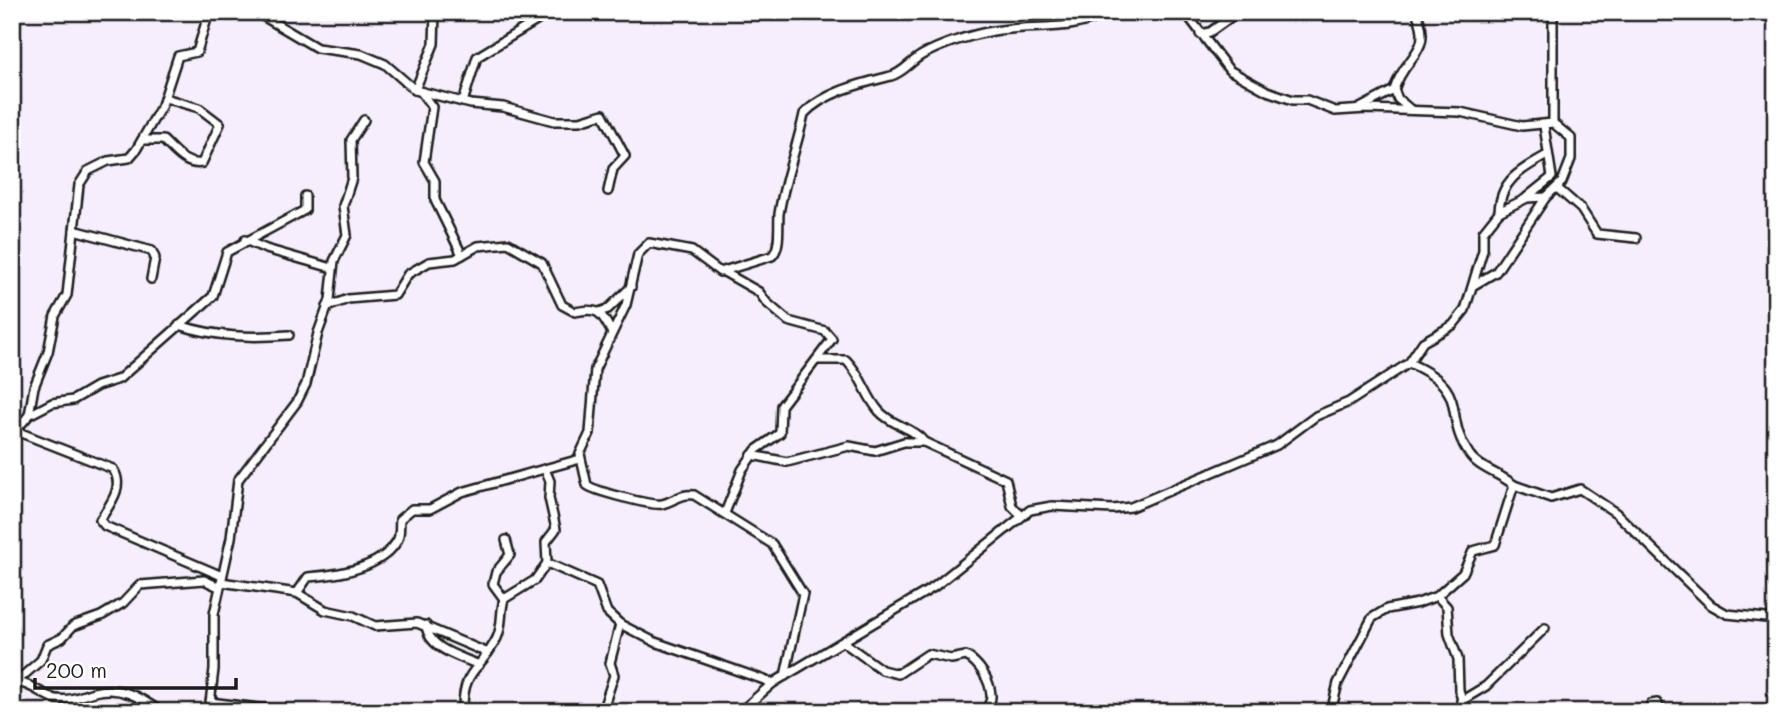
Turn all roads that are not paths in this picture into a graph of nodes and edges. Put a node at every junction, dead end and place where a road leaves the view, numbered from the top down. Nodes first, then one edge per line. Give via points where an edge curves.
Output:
1 (209, 12) edge
2 (256, 12) edge
3 (435, 12) edge
4 (551, 12) edge
5 (1108, 12) edge
6 (1185, 12) edge
7 (1238, 12) edge
8 (1416, 12) edge
9 (1553, 12) edge
10 (1200, 34) junction
11 (1394, 90) junction
12 (418, 91) junction
13 (165, 98) junction
14 (463, 102) junction
15 (1357, 109) junction
16 (1412, 111) junction
17 (364, 120) dead end
18 (1549, 124) junction
19 (143, 140) junction
20 (1547, 155) junction
21 (1557, 188) junction
22 (608, 191) dead end
23 (305, 196) dead end
24 (1546, 197) junction
25 (1527, 198) junction
26 (1499, 212) junction
27 (74, 230) junction
28 (1636, 238) dead end
29 (246, 240) junction
30 (462, 255) junction
31 (332, 268) junction
32 (724, 272) junction
33 (151, 279) dead end
34 (1473, 285) junction
35 (631, 287) junction
36 (327, 307) junction
37 (599, 312) junction
38 (179, 325) junction
39 (611, 331) junction
40 (289, 335) dead end
41 (817, 360) junction
42 (1409, 363) junction
43 (29, 415) junction
44 (14, 433) edge
45 (924, 442) junction
46 (752, 456) junction
47 (580, 459) junction
48 (545, 469) junction
49 (1514, 485) junction
50 (725, 513) junction
51 (1021, 515) junction
52 (506, 540) dead end
53 (547, 563) junction
54 (221, 582) junction
55 (297, 593) junction
56 (1437, 596) junction
57 (504, 599) junction
58 (1776, 619) edge
59 (620, 624) junction
60 (426, 625) junction
61 (1545, 628) dead end
62 (844, 642) junction
63 (488, 653) junction
64 (479, 665) junction
65 (785, 676) junction
66 (14, 682) edge
67 (773, 683) junction
68 (1461, 701) junction
69 (210, 702) junction
70 (1651, 704) dead end
71 (244, 710) edge
72 (160, 712) edge
73 (209, 712) edge
74 (291, 712) edge
75 (463, 712) edge
76 (602, 712) edge
77 (740, 712) edge
78 (986, 712) edge
79 (1331, 712) edge
80 (1466, 712) edge
81 (1662, 712) edge

1 - 13 street via 197,52 178,56
2 - 12 street via 317,48 361,54 385,64
3 - 12 street via 434,44
4 - 14 street via 477,57
5 - 32 street via 1069,25 978,34 926,53 894,75 852,87 810,107 783,188 775,254
6 - 10 street
7 - 10 street
8 - 11 street via 1424,37 1402,68
9 - 18 street via 1555,111
10 - 15 street via 1221,64 1267,91 1335,111
11 - 15 street
11 - 16 street
12 - 14 street
12 - 30 street via 432,107 424,162 435,181 435,200
13 - 19 street
13 - 19 street via 199,108 220,124 209,154 202,163 194,164 163,140
14 - 22 street via 554,121 580,121 603,114 625,156 613,169
15 - 16 street
16 - 18 street via 1474,113 1509,124
17 - 31 street via 351,140 352,178 342,206 347,235
18 - 20 street
18 - 21 street via 1573,142 1568,169
19 - 27 street via 129,158 108,161 82,178
20 - 25 street via 1552,177
20 - 26 street via 1511,178 1501,192
21 - 24 street
21 - 28 street via 1581,209 1597,234
23 - 29 street via 305,210
24 - 25 street
24 - 34 street via 1496,272
25 - 26 street
26 - 34 street via 1483,232
27 - 33 street via 152,251
27 - 43 street via 68,289 55,316
29 - 31 street
29 - 38 street via 227,252 213,296
30 - 36 street via 414,270 395,295 348,299
30 - 37 street via 478,246 514,244 542,263 562,305 575,313
31 - 36 street
32 - 35 street via 692,251 649,243 638,254
32 - 41 street via 760,292 788,321 828,333 832,342
34 - 42 street via 1460,317 1423,342
35 - 37 street
35 - 39 street
36 - 54 street via 303,394 240,474
37 - 39 street
38 - 40 street via 216,335
38 - 43 street via 116,382
39 - 47 street via 592,378 590,433
41 - 45 street via 846,360 863,379 878,410
41 - 46 street via 781,406 780,433
42 - 49 street via 1432,374 1453,398 1458,430 1472,459
42 - 51 street via 1349,402 1316,415 1277,445 1152,500 1113,509 1052,506
43 - 44 street
44 - 54 street via 113,469 117,488 100,520 105,526
45 - 46 street via 904,442 875,451 849,446 787,462
45 - 51 street via 1006,480 1012,506
46 - 50 street
47 - 48 street
47 - 50 street via 591,489 653,504 694,495
48 - 53 street via 556,529 547,542
48 - 55 street via 462,492 430,509 412,509 400,519 397,542 379,558 347,573 308,577
49 - 56 street via 1495,545 1473,551 1463,573
49 - 58 street via 1551,498 1580,489 1616,513 1711,605 1727,614
50 - 65 street via 772,544 803,591
51 - 62 street via 934,587
52 - 57 street via 510,555 493,584
53 - 57 street via 535,580
53 - 59 street via 597,585 607,612
54 - 55 street
54 - 66 street via 135,587 117,607 73,626 47,645 41,660
54 - 69 street
55 - 60 street via 325,610 375,626
56 - 68 street via 1447,607
56 - 79 street via 1387,609 1372,618 1338,683
57 - 63 street via 500,629
59 - 67 street via 655,642
59 - 76 street via 610,663 614,675
60 - 63 street
60 - 64 street via 432,642
61 - 68 street via 1486,686
62 - 65 street
62 - 78 street via 891,674 905,671 928,654 951,659 966,656 979,666 988,683 991,696
63 - 64 street
64 - 75 street via 466,681
65 - 67 street
66 - 72 street via 35,686 55,699 122,691
67 - 77 street
68 - 80 street
69 - 71 street
69 - 73 street
70 - 81 street via 1657,703
71 - 74 street

